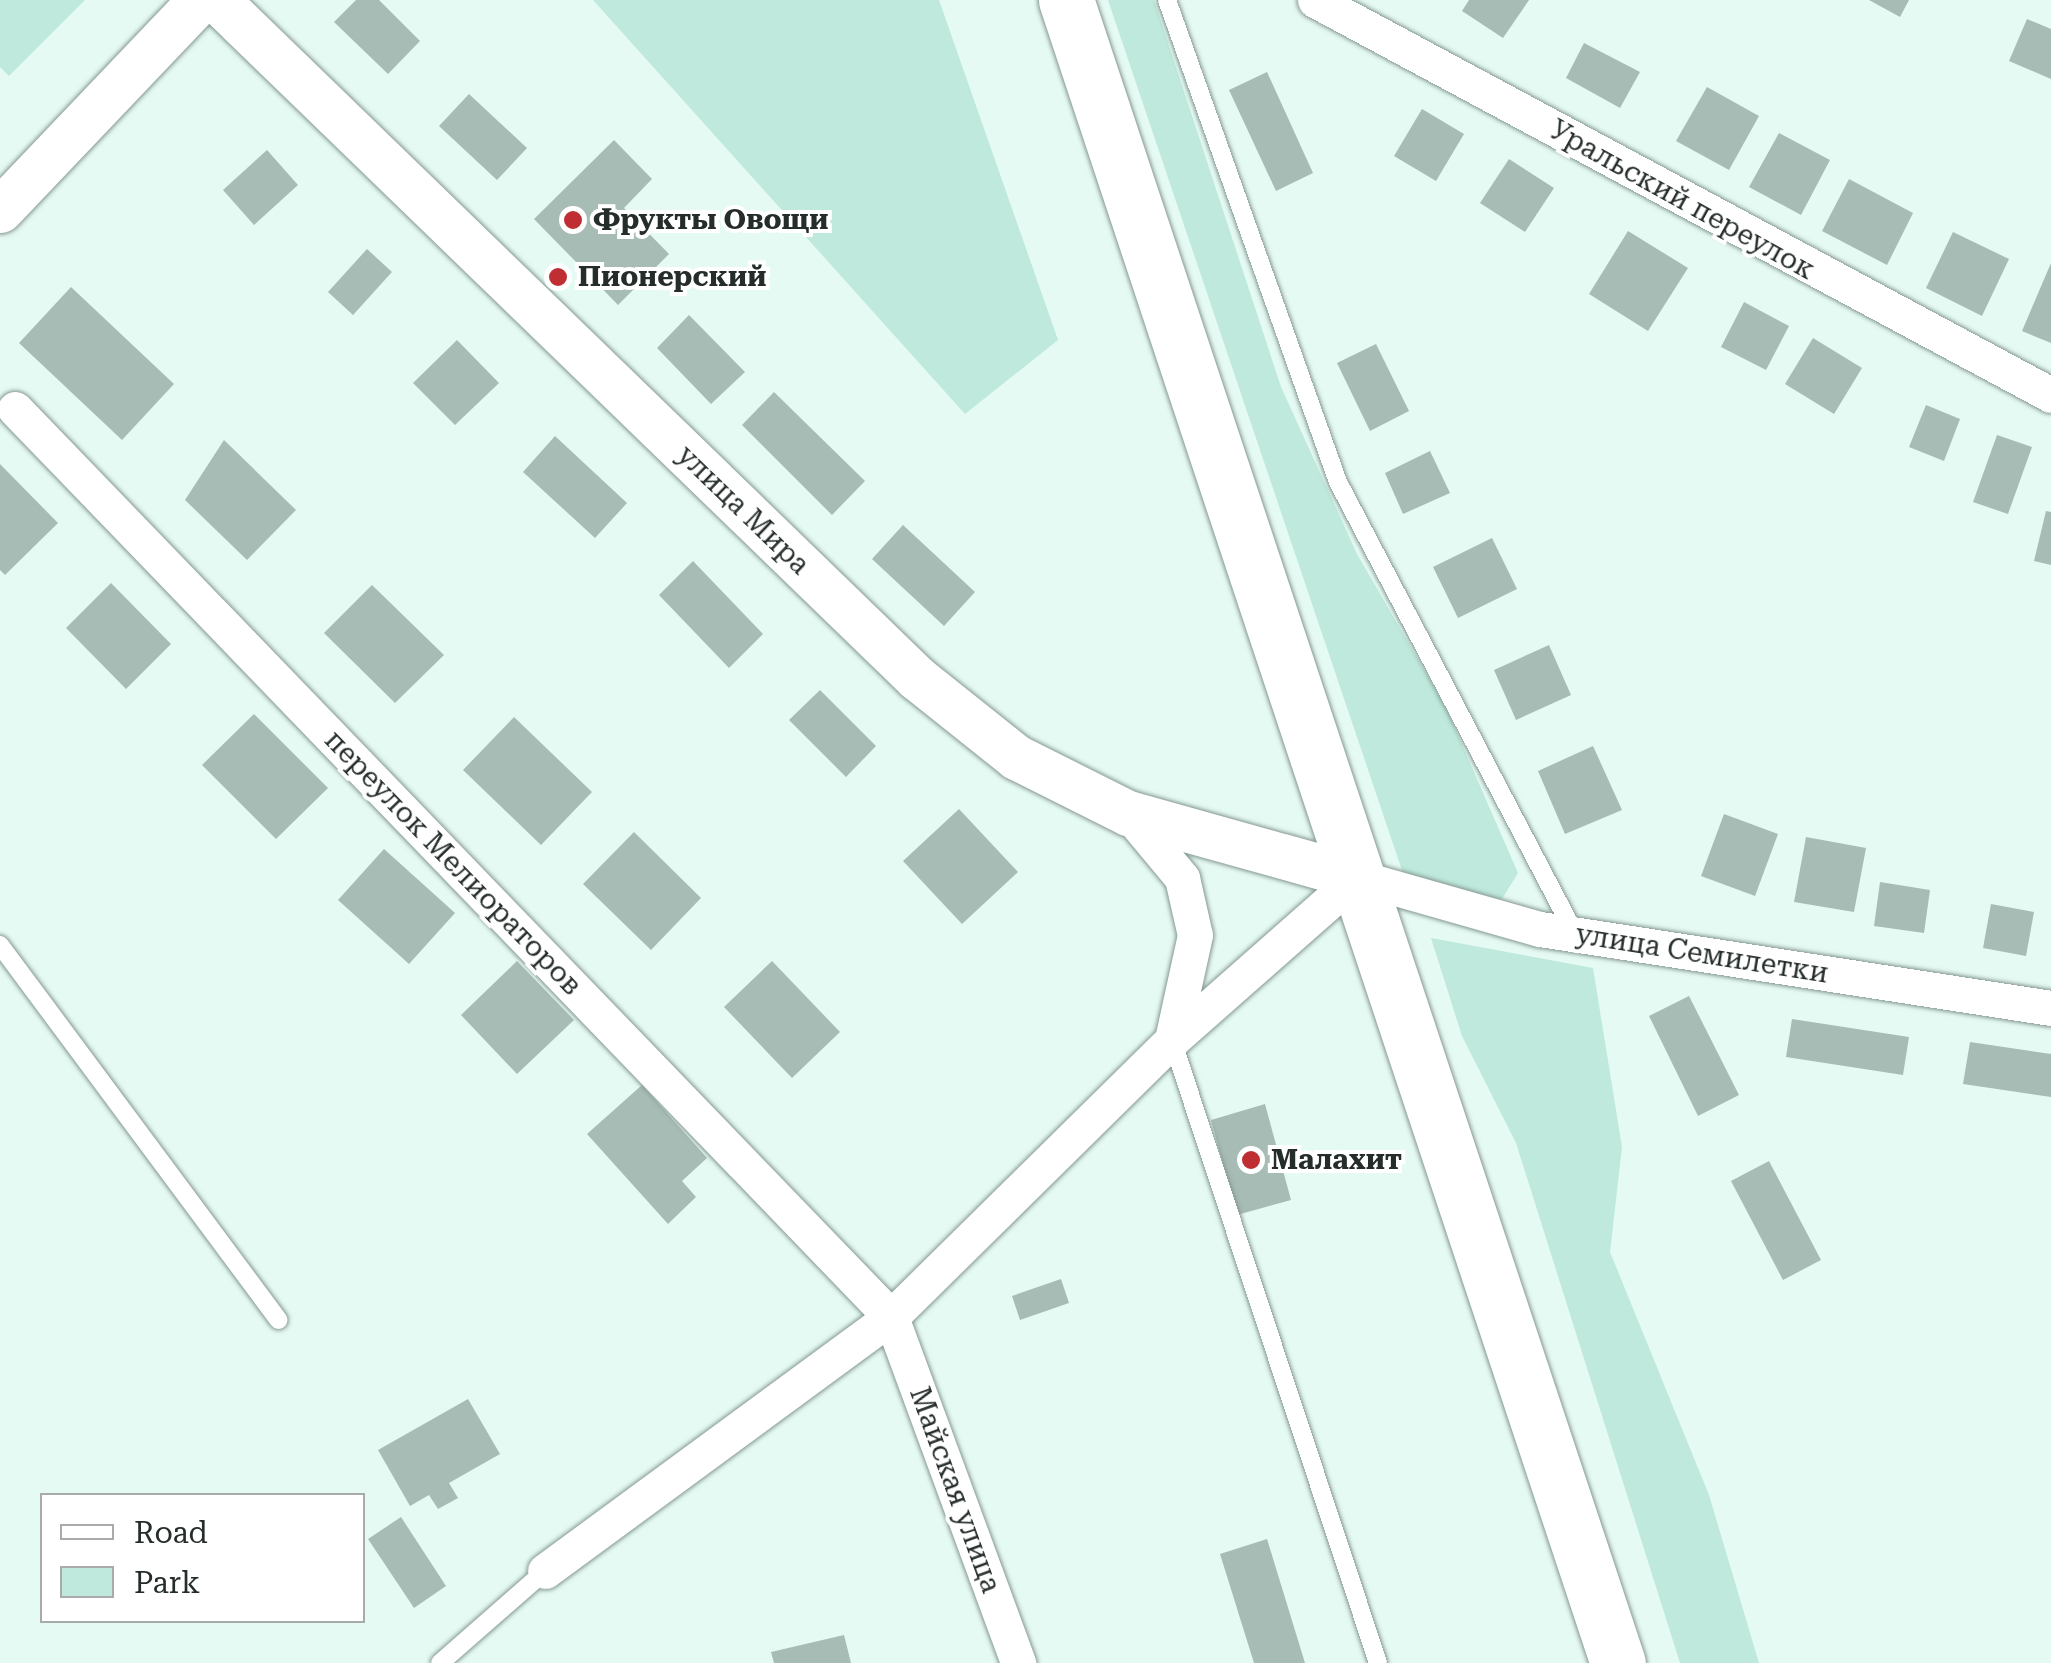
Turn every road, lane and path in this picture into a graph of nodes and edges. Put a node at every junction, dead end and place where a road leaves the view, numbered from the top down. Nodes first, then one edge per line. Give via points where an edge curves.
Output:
1 (200, 0) edge
2 (217, 0) edge
3 (1066, 0) edge
4 (1168, 0) edge
5 (1315, 0) edge
6 (0, 210) edge
7 (2051, 396) edge
8 (16, 409) dead end
9 (1128, 813) junction
10 (1357, 877) junction
11 (1575, 934) junction
12 (0, 946) edge
13 (2051, 1008) edge
14 (1172, 1040) junction
15 (891, 1318) junction
16 (279, 1320) dead end
17 (546, 1571) joint
18 (440, 1663) edge
19 (1018, 1663) edge
20 (1378, 1663) edge
21 (1618, 1663) edge

1 - 6 street
2 - 9 street, улица Мира via 916,678 1016,757
3 - 10 main road
4 - 11 lane via 1338,482
5 - 7 street, Уральский переулок
8 - 15 street, переулок Мелиораторов
9 - 10 street, улица Мира
9 - 14 street via 1182,878 1196,935
10 - 11 street, улица Семилетки
10 - 14 street
10 - 21 main road
11 - 13 street, улица Семилетки
12 - 16 lane
14 - 15 street
14 - 20 lane
15 - 17 street
15 - 19 street, Майская улица
17 - 18 lane

